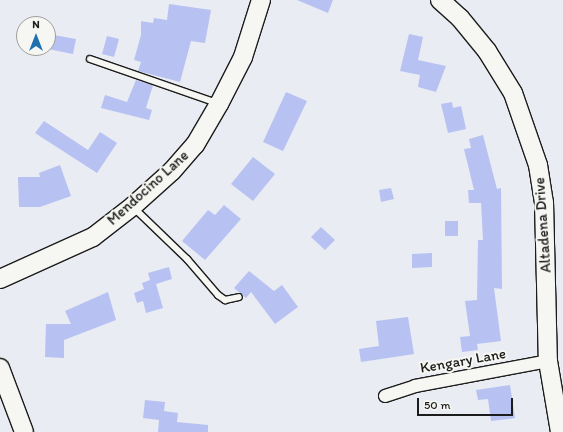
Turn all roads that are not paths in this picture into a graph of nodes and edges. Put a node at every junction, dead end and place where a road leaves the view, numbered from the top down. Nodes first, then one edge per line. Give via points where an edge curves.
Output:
1 (262, 0) edge
2 (440, 0) edge
3 (90, 59) dead end
4 (219, 104) junction
5 (133, 206) junction
6 (0, 279) edge
7 (239, 297) dead end
8 (548, 361) junction
9 (0, 368) edge
10 (385, 396) dead end
11 (24, 432) edge
12 (560, 432) edge

1 - 4 street, Mendocino Lane via 243,57
2 - 8 street, Altadena Drive via 460,18 487,51 513,93 538,164 544,202
3 - 4 lane
4 - 5 street, Mendocino Lane via 196,145
5 - 6 street, Mendocino Lane via 86,241
5 - 7 lane via 187,259 218,295 225,300
8 - 10 street, Kengary Lane via 415,386
8 - 12 street, Altadena Drive
9 - 11 street

